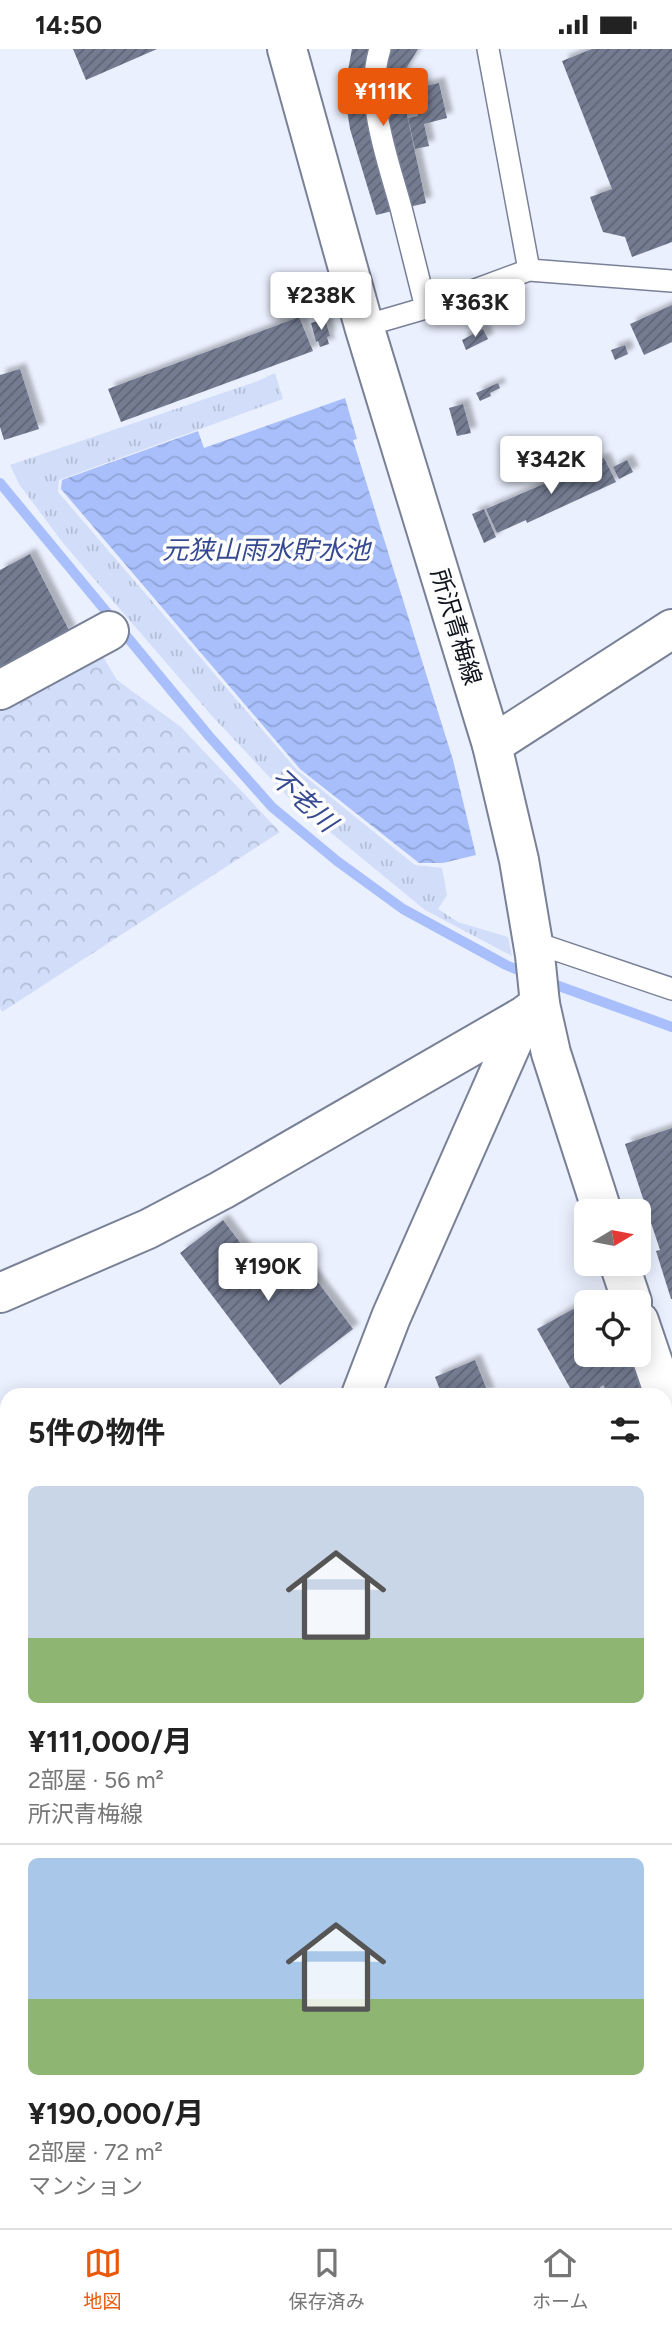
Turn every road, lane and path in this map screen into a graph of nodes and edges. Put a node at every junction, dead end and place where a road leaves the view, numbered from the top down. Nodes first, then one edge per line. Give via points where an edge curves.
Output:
1 (287, 49) edge
2 (380, 49) edge
3 (488, 49) edge
4 (529, 269) junction
5 (672, 281) edge
6 (426, 308) junction
7 (364, 326) junction
8 (672, 629) edge
9 (109, 631) dead end
10 (0, 690) edge
11 (492, 745) junction
12 (534, 948) junction
13 (672, 989) edge
14 (532, 1010) junction
15 (598, 1199) edge
16 (0, 1293) edge
17 (651, 1357) edge
18 (364, 1388) edge
19 (661, 1388) edge

1 - 7 street, 所沢青梅線
2 - 6 lane via 374,101
3 - 4 lane
4 - 5 lane
4 - 6 lane
6 - 7 lane
7 - 11 street, 所沢青梅線
8 - 11 street
9 - 10 street
11 - 12 street, 所沢青梅線
12 - 13 lane
12 - 14 street, 所沢青梅線
14 - 15 street, 所沢青梅線 via 551,1052
14 - 16 street via 148,1230
14 - 18 street via 391,1317
17 - 19 street

